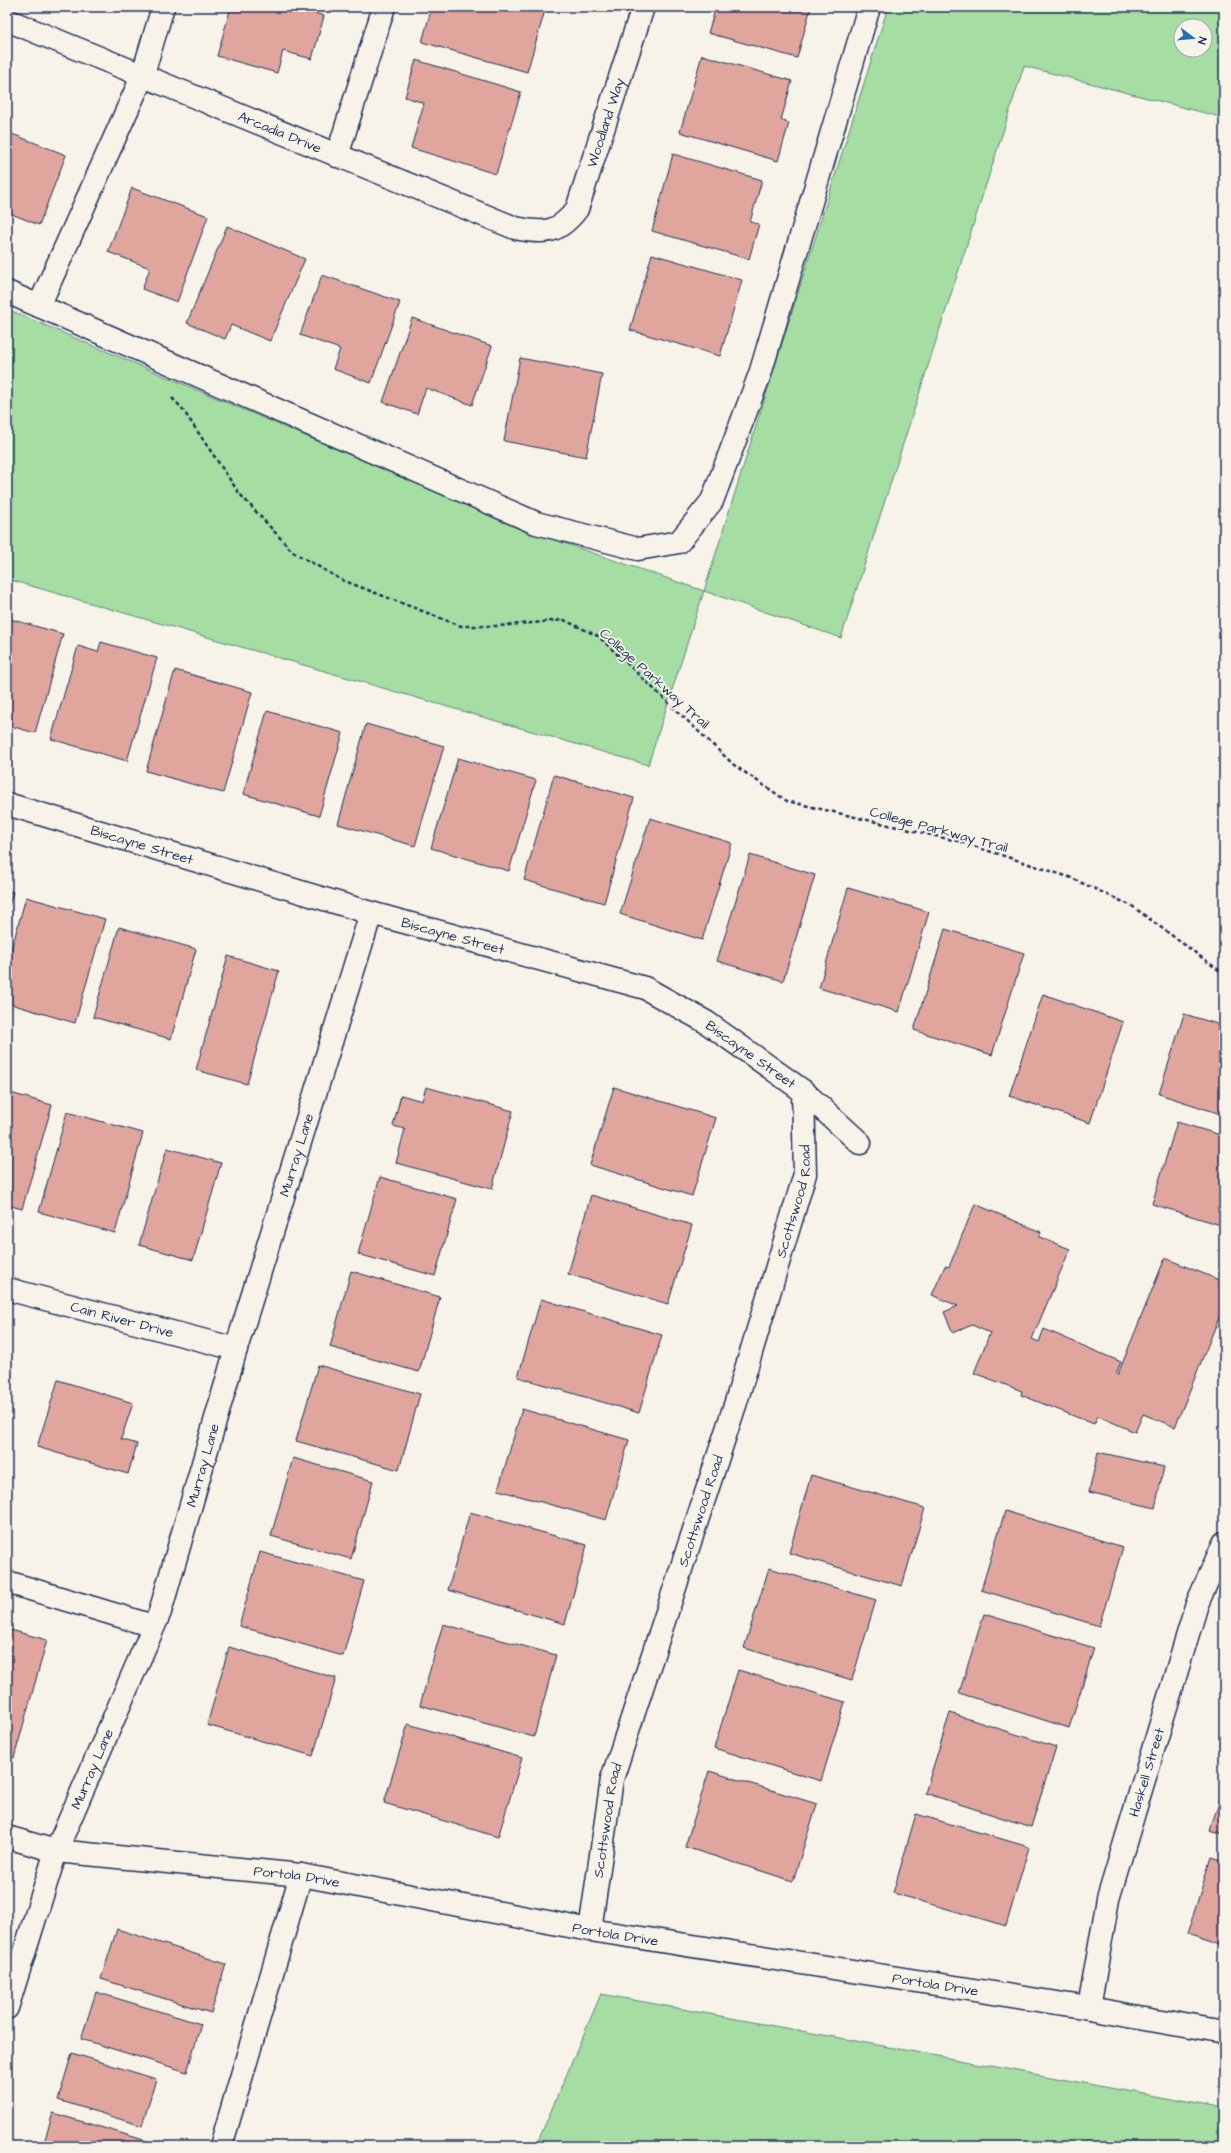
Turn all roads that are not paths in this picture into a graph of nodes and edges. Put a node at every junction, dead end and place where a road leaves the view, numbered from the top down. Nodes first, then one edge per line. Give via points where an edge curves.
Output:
1 (163, 7) edge
2 (384, 7) edge
3 (643, 7) edge
4 (869, 7) edge
5 (7, 20) edge
6 (142, 77) junction
7 (337, 156) junction
8 (555, 229) joint
9 (7, 292) edge
10 (39, 306) junction
11 (7, 804) edge
12 (371, 913) junction
13 (803, 1091) junction
14 (860, 1143) dead end
15 (7, 1289) edge
16 (236, 1349) junction
17 (1224, 1542) edge
18 (7, 1582) edge
19 (153, 1626) junction
20 (7, 1837) edge
21 (56, 1851) junction
22 (302, 1875) junction
23 (590, 1930) junction
24 (7, 2008) edge
25 (1089, 2008) junction
26 (1224, 2032) edge
27 (221, 2146) edge

1 - 6 street
2 - 7 street
3 - 8 street, Woodland Way via 577,209 567,222
4 - 10 street via 760,374 712,501 679,542 638,549 536,523
5 - 6 street, Arcadia Drive
6 - 7 street, Arcadia Drive
6 - 10 street
7 - 8 street, Arcadia Drive via 515,228 538,233
9 - 10 street
11 - 12 street, Biscayne Street
12 - 13 street, Biscayne Street via 645,988 706,1022
12 - 16 street, Murray Lane
13 - 14 street, Biscayne Street
13 - 23 street, Scottswood Road via 805,1174 736,1402 612,1779
15 - 16 street, Cain River Drive
16 - 19 street, Murray Lane via 160,1612
17 - 25 street, Haskell Street via 1197,1604 1108,1899
18 - 19 street
19 - 21 street, Murray Lane
20 - 21 street, Portola Drive
21 - 22 street, Portola Drive
21 - 24 street, Murray Lane
22 - 23 street, Portola Drive
22 - 27 street
23 - 25 street, Portola Drive
25 - 26 street, Portola Drive

